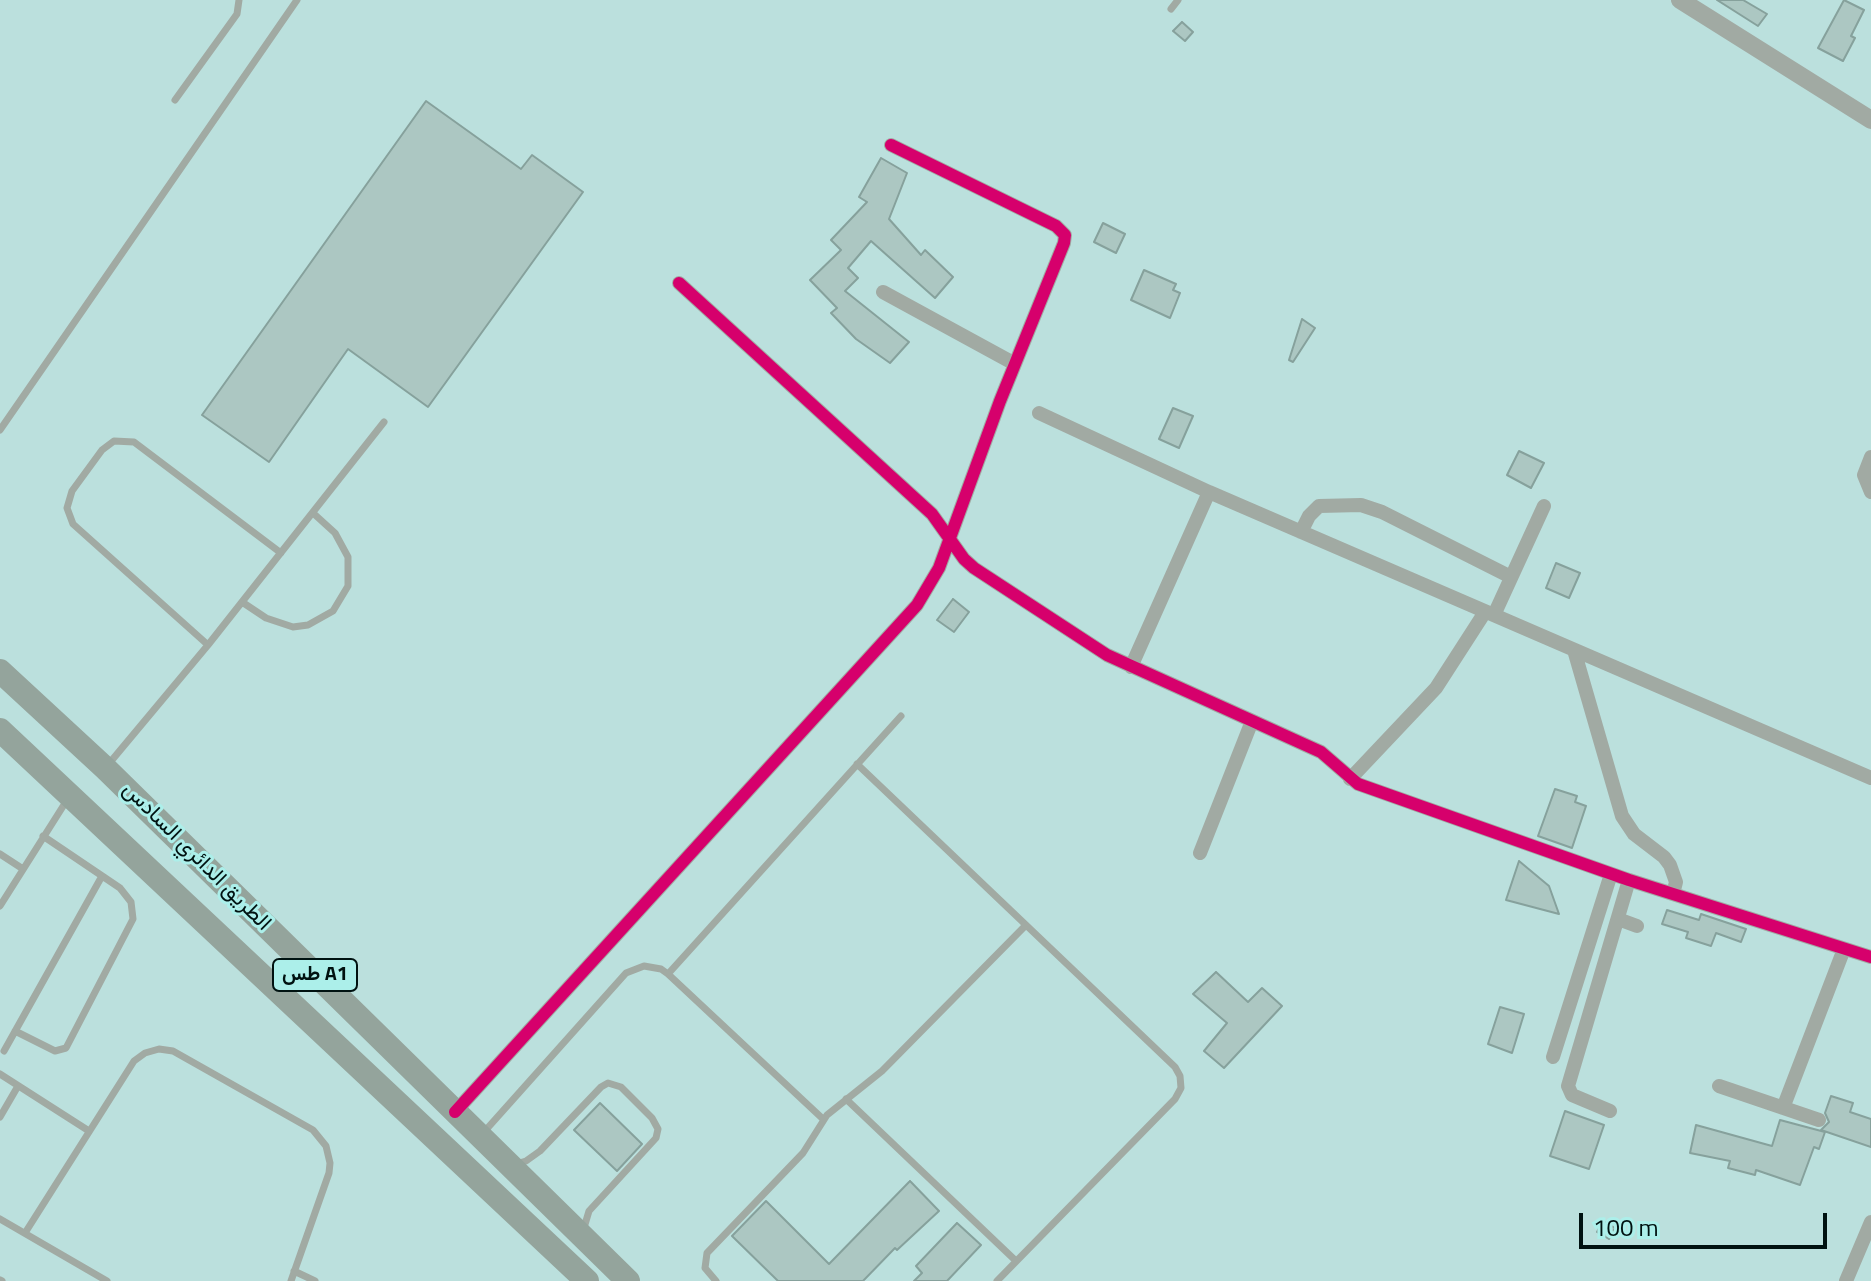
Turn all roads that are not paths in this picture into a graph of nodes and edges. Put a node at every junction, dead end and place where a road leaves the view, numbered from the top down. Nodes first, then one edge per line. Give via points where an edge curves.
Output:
1 (239, 0) edge
2 (297, 0) edge
3 (1178, 0) edge
4 (1681, 0) edge
5 (1171, 9) dead end
6 (175, 100) dead end
7 (1871, 120) edge
8 (891, 145) dead end
9 (679, 283) dead end
10 (883, 292) dead end
11 (1015, 364) junction
12 (1039, 413) dead end
13 (384, 422) dead end
14 (0, 430) edge
15 (1871, 457) edge
16 (1209, 492) junction
17 (1871, 492) edge
18 (1544, 506) dead end
19 (313, 513) junction
20 (1301, 532) junction
21 (951, 537) junction
22 (281, 553) junction
23 (1511, 577) junction
24 (242, 602) junction
25 (1490, 613) junction
26 (208, 645) junction
27 (1574, 650) junction
28 (1131, 667) junction
29 (0, 671) edge
30 (901, 716) dead end
31 (1252, 721) junction
32 (0, 730) edge
33 (857, 764) junction
34 (105, 768) junction
35 (1871, 778) edge
36 (1350, 779) junction
37 (71, 794) junction
38 (43, 836) junction
39 (1200, 853) dead end
40 (0, 854) edge
41 (23, 869) junction
42 (1611, 874) junction
43 (102, 876) junction
44 (1629, 880) junction
45 (1673, 894) junction
46 (0, 906) edge
47 (1618, 919) junction
48 (1026, 925) junction
49 (1637, 926) dead end
50 (1844, 949) junction
51 (1871, 957) edge
52 (668, 974) junction
53 (15, 1031) junction
54 (4, 1051) dead end
55 (1553, 1057) dead end
56 (0, 1074) edge
57 (18, 1086) junction
58 (1719, 1086) dead end
59 (846, 1099) junction
60 (1783, 1108) junction
61 (1610, 1111) dead end
62 (455, 1112) junction
63 (0, 1117) edge
64 (823, 1119) junction
65 (1819, 1120) dead end
66 (89, 1131) junction
67 (480, 1137) junction
68 (508, 1164) junction
69 (0, 1219) edge
70 (1871, 1222) edge
71 (25, 1233) junction
72 (584, 1237) junction
73 (1016, 1261) junction
74 (294, 1271) junction
75 (107, 1281) edge
76 (291, 1281) edge
77 (315, 1281) edge
78 (587, 1281) edge
79 (628, 1281) edge
80 (716, 1281) edge
81 (997, 1281) edge
82 (1846, 1281) edge

1 - 6 lane via 237,14
2 - 14 lane
3 - 5 lane
4 - 7 street
8 - 11 street via 1063,231 1064,243
9 - 21 street
10 - 11 street
11 - 21 street
12 - 16 street
13 - 19 lane
15 - 17 street via 1864,475
16 - 20 street
16 - 28 street
18 - 23 street
19 - 22 lane
19 - 24 lane via 335,533 348,557 348,586 342,600 321,620 293,627
20 - 23 street via 1319,506 1361,505
20 - 25 street
21 - 28 street via 974,568
21 - 62 street via 934,580 917,605
22 - 24 lane
22 - 26 lane via 134,442 114,441 102,450 72,491 67,508 73,524
23 - 25 street
24 - 26 lane
25 - 27 street
25 - 36 street via 1436,688
26 - 34 lane
27 - 35 street
27 - 45 street via 1622,816 1634,834 1670,865 1676,882
28 - 31 street
29 - 34 highway, الطريق الدائري السادس / طس A1
30 - 33 lane
31 - 36 street via 1321,752
31 - 39 street
32 - 37 highway, الطريق الدائري السادس / طس A1
33 - 48 lane
33 - 52 lane
34 - 62 highway, الطريق الدائري السادس / طس A1
36 - 42 street
37 - 38 lane
37 - 78 highway, الطريق الدائري السادس / طس A1
38 - 41 lane
38 - 43 lane
40 - 41 lane
41 - 46 lane
42 - 44 street
42 - 55 street
43 - 53 lane
43 - 53 lane via 126,895 133,919 69,1045 55,1051
44 - 45 street
44 - 47 street
45 - 50 street
47 - 49 street
47 - 61 street via 1568,1086 1572,1095
48 - 59 lane via 882,1071
48 - 73 lane via 1175,1067 1181,1081 1175,1099
50 - 51 street
50 - 60 street
52 - 64 lane
52 - 67 lane via 653,966 626,973
53 - 54 lane
56 - 57 lane
57 - 63 lane
57 - 66 lane
58 - 60 street
59 - 64 lane
59 - 73 lane
60 - 65 street
62 - 67 highway, الطريق الدائري السادس / طس A1
64 - 80 lane via 803,1153 707,1253 705,1268
66 - 71 lane
66 - 74 lane via 134,1061 159,1049 185,1056 313,1130 326,1146 329,1173
67 - 68 highway, الطريق الدائري السادس / طس A1
68 - 72 highway, الطريق الدائري السادس / طس A1
68 - 72 lane via 534,1157 604,1085 621,1087 656,1123 658,1134 589,1211
69 - 71 lane
70 - 82 street
71 - 75 lane
72 - 79 highway, الطريق الدائري السادس / طس A1
73 - 81 lane
74 - 76 lane
74 - 77 lane

